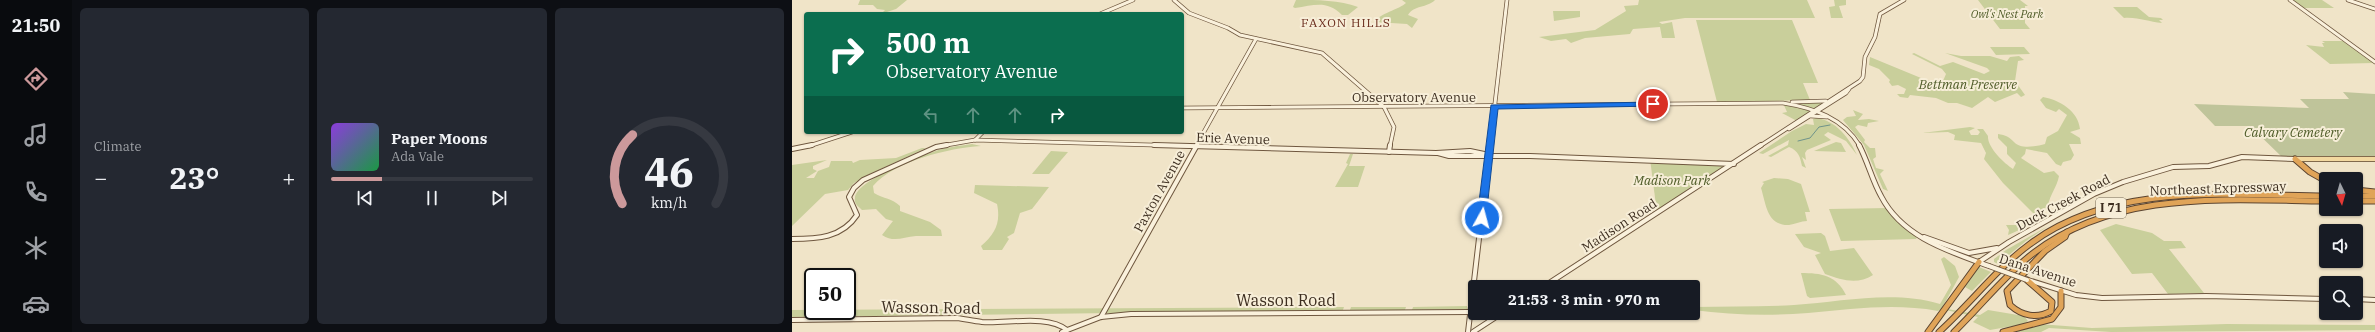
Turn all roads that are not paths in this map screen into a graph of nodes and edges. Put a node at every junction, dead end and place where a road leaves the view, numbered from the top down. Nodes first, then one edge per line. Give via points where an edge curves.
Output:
1 (1132, 0) edge
2 (1174, 0) edge
3 (1507, 0) edge
4 (1908, 0) edge
5 (2290, 0) edge
6 (2348, 0) edge
7 (1903, 1) edge
8 (2375, 9) edge
9 (1105, 12) edge
10 (1256, 39) junction
11 (2375, 62) edge
12 (1849, 89) junction
13 (1833, 97) junction
14 (1829, 100) junction
15 (1783, 102) junction
16 (1494, 106) junction
17 (1384, 107) junction
18 (1184, 108) edge
19 (1218, 108) junction
20 (1824, 108) junction
21 (1816, 111) junction
22 (1811, 116) junction
23 (1832, 119) junction
24 (1788, 129) junction
25 (846, 134) edge
26 (980, 134) edge
27 (975, 140) junction
28 (1196, 147) junction
29 (792, 149) edge
30 (1389, 152) junction
31 (1450, 152) junction
32 (1476, 152) junction
33 (1438, 153) junction
34 (1490, 155) junction
35 (1449, 156) junction
36 (1475, 157) junction
37 (2295, 159) junction
38 (2375, 160) edge
39 (1734, 164) junction
40 (2319, 176) edge
41 (2363, 191) edge
42 (2375, 192) edge
43 (2319, 196) edge
44 (2363, 196) edge
45 (2375, 196) edge
46 (2319, 201) edge
47 (2363, 201) edge
48 (2375, 201) edge
49 (2067, 232) junction
50 (1918, 235) junction
51 (792, 239) edge
52 (2000, 247) junction
53 (1979, 262) junction
54 (1474, 280) edge
55 (1554, 280) edge
56 (2027, 280) junction
57 (2062, 291) junction
58 (2319, 299) edge
59 (2363, 299) edge
60 (2375, 300) edge
61 (1468, 312) edge
62 (1101, 317) junction
63 (792, 320) edge
64 (1469, 320) edge
65 (1491, 320) edge
66 (1064, 331) edge
67 (1468, 332) edge
68 (1473, 332) edge
69 (1928, 332) edge
70 (1939, 332) edge
71 (1954, 332) edge
72 (2003, 332) edge

1 - 9 street
2 - 10 street via 1184,10 1201,19
3 - 16 street
4 - 7 street, Madison Road
5 - 11 street
6 - 8 street
7 - 12 street, Madison Road via 1880,14 1875,37 1866,57 1863,77
10 - 17 street via 1319,51
10 - 19 street, Paxton Avenue
12 - 13 street, Madison Road
12 - 20 street, Madison Road
13 - 14 street, Madison Road
13 - 21 street
14 - 15 street
14 - 21 street, Madison Road
15 - 16 street, Observatory Avenue
15 - 21 street, Observatory Avenue
16 - 17 street, Observatory Avenue
16 - 34 street
17 - 19 street, Observatory Avenue
17 - 30 street via 1394,127
18 - 19 street, Observatory Avenue
19 - 28 street, Paxton Avenue
20 - 21 street, Madison Road
20 - 23 street
21 - 22 street, Madison Road
21 - 23 street, Dana Avenue
21 - 24 street, Madison Road
22 - 23 street
22 - 24 street, Madison Road
23 - 50 street, Dana Avenue via 1848,131 1859,145 1887,207 1896,218
24 - 39 street, Madison Road
25 - 29 street
26 - 27 street
27 - 28 street, Erie Avenue
27 - 51 street, Erie Avenue via 936,147 868,177 850,192 849,198 857,216 849,226 826,237
28 - 30 street, Erie Avenue
28 - 62 street, Paxton Avenue
30 - 33 street, Erie Avenue
31 - 32 street, Erie Avenue
31 - 33 street, Erie Avenue
31 - 35 street
32 - 34 street, Erie Avenue
32 - 36 street via 1478,154
33 - 35 street, Erie Avenue
34 - 36 street, Erie Avenue
34 - 39 street, Erie Avenue
34 - 54 street
35 - 36 street, Erie Avenue
37 - 38 main road, Duck Creek Road
37 - 40 highway
37 - 52 street, Duck Creek Road via 2242,157 2207,166 2173,167 2133,178 2094,194
39 - 55 street, Madison Road
41 - 42 highway
43 - 70 highway, Northeast Expressway / I 71 via 2179,197 2128,204 2084,216 2046,233 2031,243
44 - 45 highway
46 - 49 highway, Northeast Expressway / I 71 via 2154,205 2110,214
47 - 48 highway
49 - 56 highway via 2065,237 2045,251 2007,291 2008,301 2016,309 2033,316 2048,314 2052,302
49 - 71 highway, Northeast Expressway / I 71 via 2032,254
50 - 52 street via 1969,253
50 - 53 street, Dana Avenue via 1938,247
52 - 53 street, Duck Creek Road
53 - 56 street, Dana Avenue, bridge
53 - 69 highway
56 - 57 street, Dana Avenue
57 - 58 street, Dana Avenue via 2102,298 2206,296
57 - 72 highway via 2061,307 2052,319
59 - 60 street
61 - 62 street, Wasson Road via 1190,313
62 - 66 street
63 - 66 street, Wasson Road via 957,318 982,322 1050,322 1061,324
64 - 67 street
65 - 68 street

